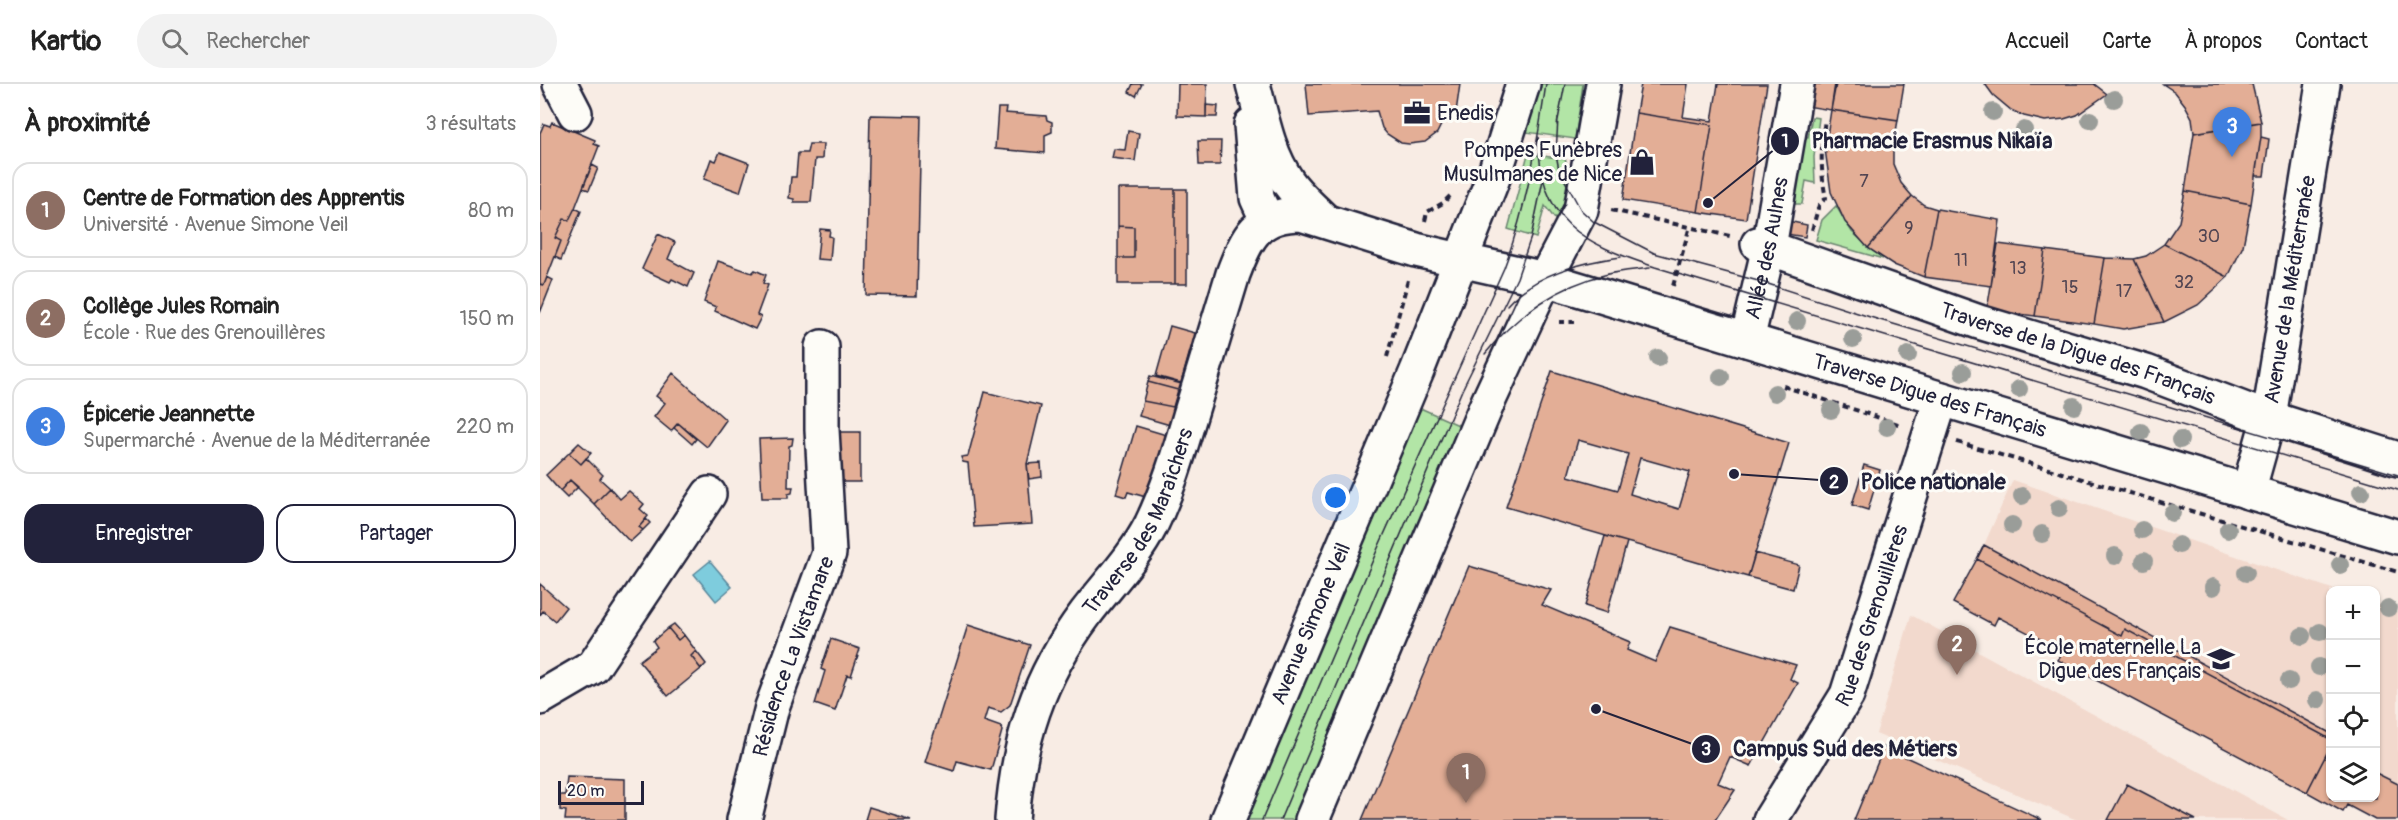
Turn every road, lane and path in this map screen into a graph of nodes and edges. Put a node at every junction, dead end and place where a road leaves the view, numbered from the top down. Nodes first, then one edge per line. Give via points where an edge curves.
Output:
1 (560, 84) edge
2 (1253, 84) edge
3 (1523, 84) edge
4 (1603, 84) edge
5 (1797, 84) edge
6 (2323, 84) edge
7 (575, 113) dead end
8 (1825, 118) dead end
9 (1458, 186) dead end
10 (1607, 207) dead end
11 (1267, 220) junction
12 (1324, 220) junction
13 (1754, 243) junction
14 (1416, 250) junction
15 (1460, 260) junction
16 (1804, 260) junction
17 (1545, 279) junction
18 (1557, 322) dead end
19 (1577, 322) dead end
20 (1747, 340) junction
21 (822, 347) dead end
22 (1775, 383) dead end
23 (1941, 399) junction
24 (2269, 417) junction
25 (1930, 434) junction
26 (2398, 459) edge
27 (2248, 492) junction
28 (709, 494) dead end
29 (2398, 537) edge
30 (2398, 572) edge
31 (540, 698) edge
32 (744, 820) edge
33 (1012, 820) edge
34 (1228, 820) edge
35 (1312, 820) edge
36 (1770, 820) edge

1 - 7 street
2 - 11 street via 1250,120 1257,198
2 - 12 street via 1276,163
3 - 15 street, Avenue Simone Veil via 1496,173
4 - 17 street via 1581,210
5 - 13 street, Allée des Aulnes
6 - 24 street, Avenue de la Méditerranée
8 - 16 path via 1821,149 1826,198 1819,205
9 - 14 path via 1443,203 1427,212
10 - 13 path
11 - 12 street, Traverse Digue des Français via 1285,214
11 - 33 street, Traverse des Maraîchers via 1247,241 1233,274 1167,490 1149,528 1077,624 1037,697 1015,778
12 - 14 street, Traverse Digue des Français
13 - 16 street, Traverse de la Digue des Français
13 - 20 street, Allée des Aulnes
14 - 15 street, Traverse Digue des Français
15 - 17 street, Traverse Digue des Français
15 - 34 street, Avenue Simone Veil
16 - 24 street, Traverse de la Digue des Français via 1978,322 2146,372
17 - 20 street, Traverse Digue des Français
17 - 35 street via 1488,402
18 - 19 path
20 - 23 street, Traverse Digue des Français
21 - 32 street, Résidence La Vistamare via 829,552 772,707
22 - 25 path
23 - 25 street, Rue des Grenouillères
23 - 27 street, Traverse Digue des Français
24 - 26 street, Traverse de la Digue des Français
24 - 27 street, Avenue de la Méditerranée
25 - 30 path
25 - 36 street, Rue des Grenouillères via 1846,695
27 - 29 street, Traverse Digue des Français
28 - 31 street via 593,667

